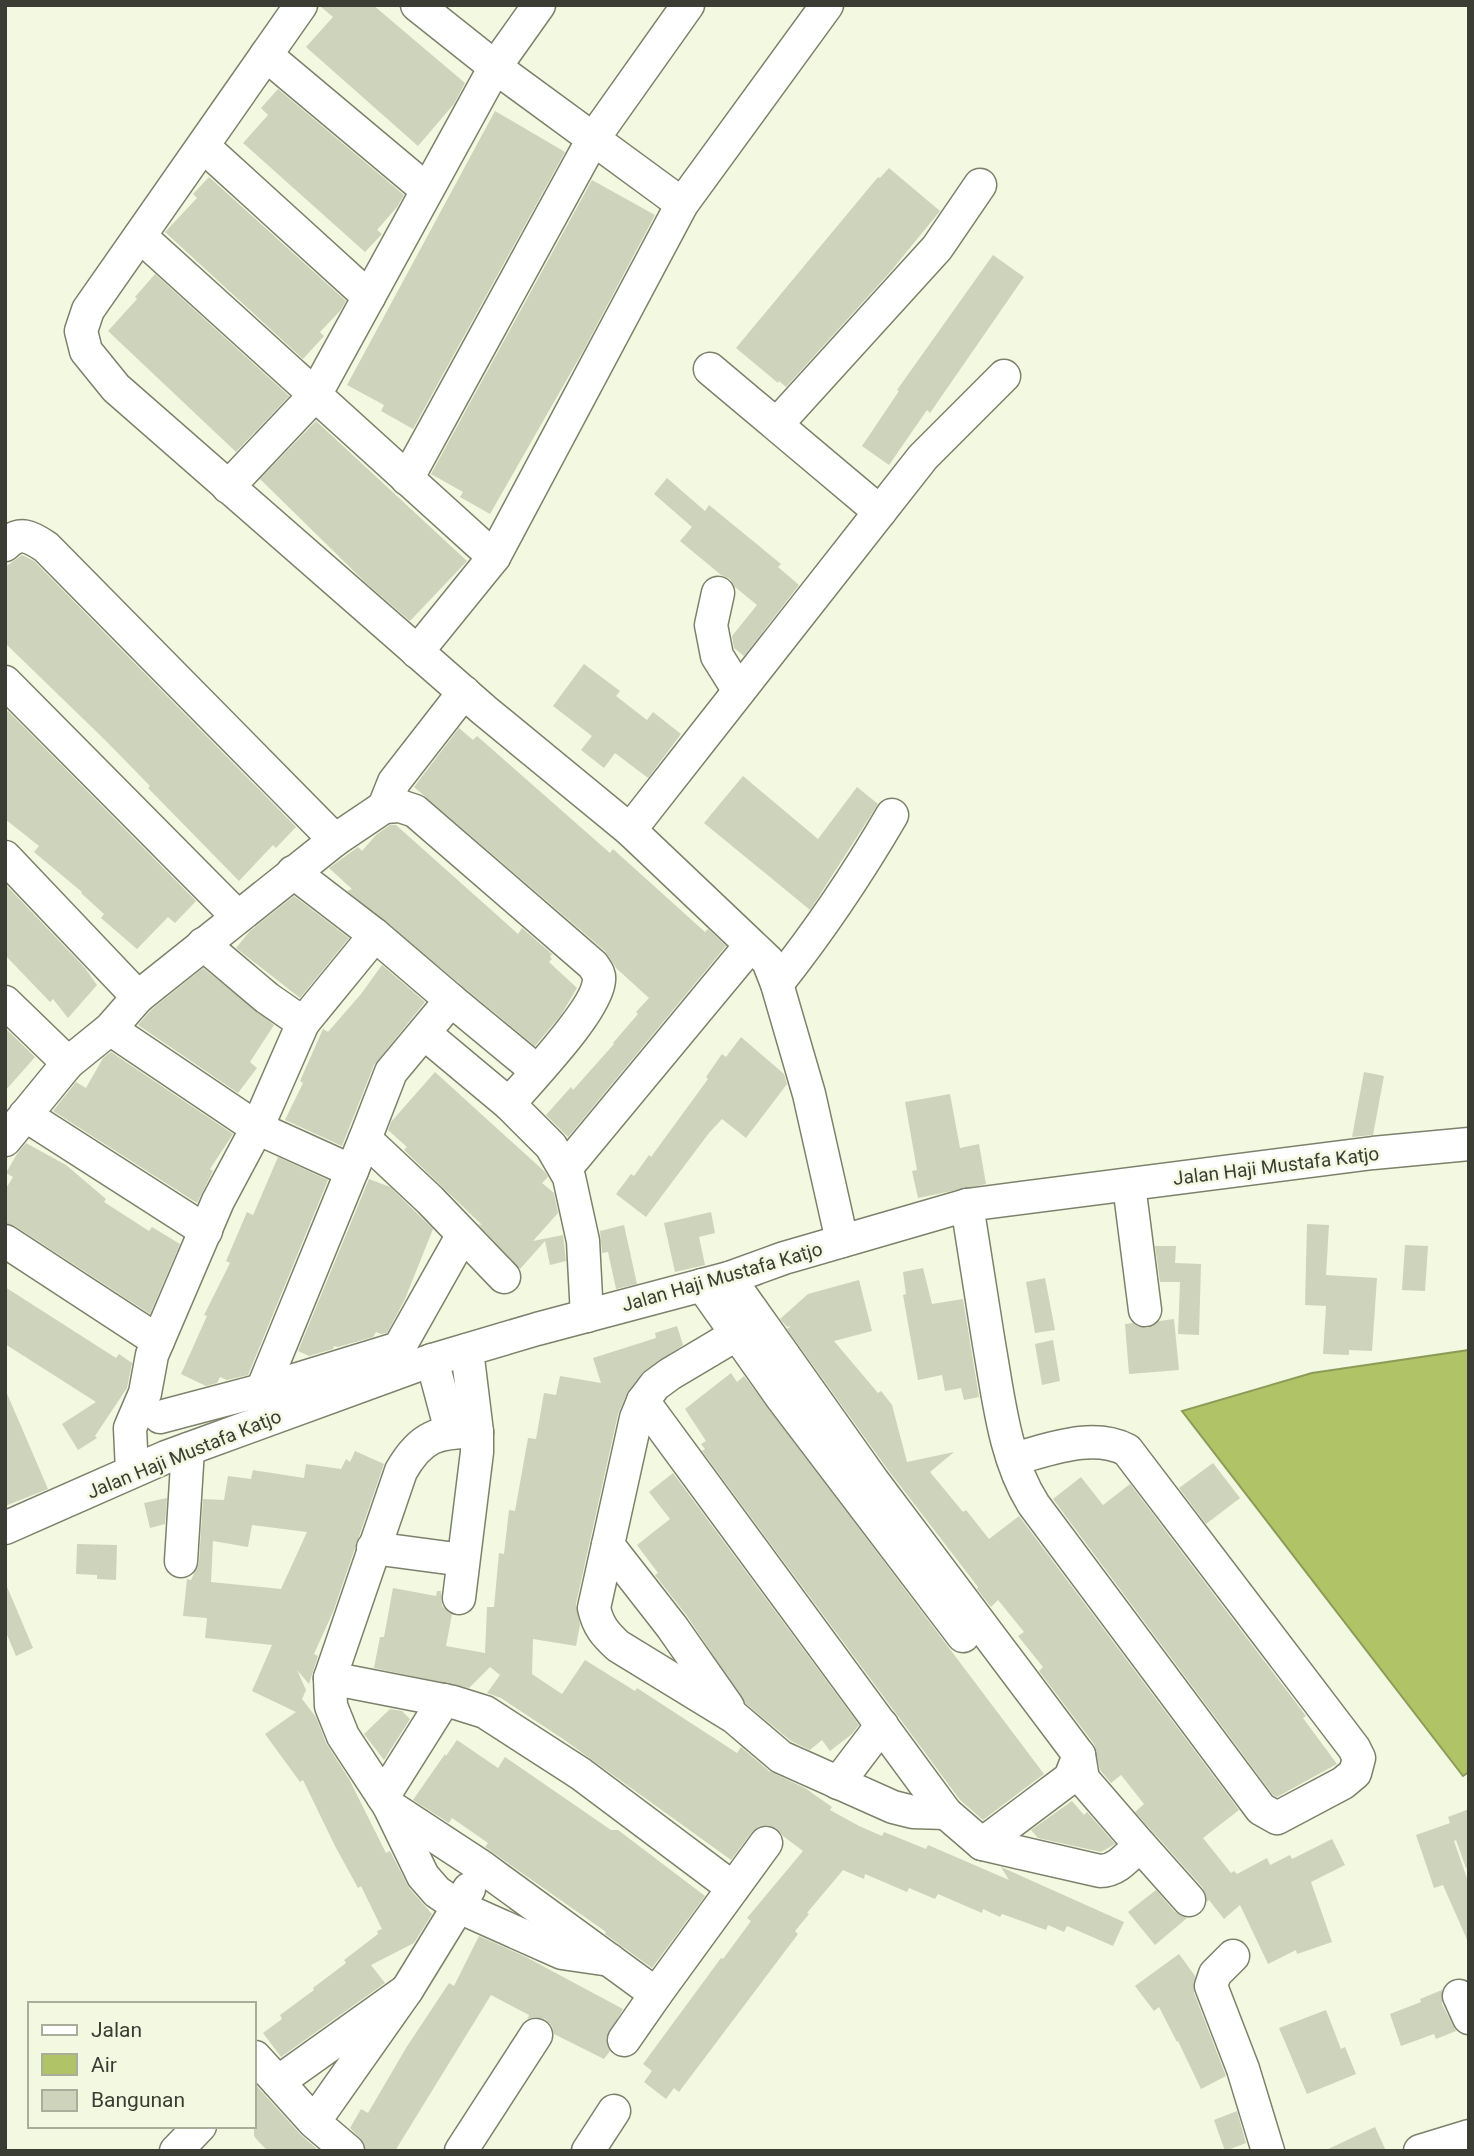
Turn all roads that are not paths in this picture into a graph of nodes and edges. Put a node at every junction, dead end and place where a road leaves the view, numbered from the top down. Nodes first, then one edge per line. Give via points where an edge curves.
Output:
1 (301, 5) edge
2 (417, 5) edge
3 (539, 5) edge
4 (688, 5) edge
5 (827, 5) edge
6 (266, 55) junction
7 (495, 67) junction
8 (593, 139) junction
9 (203, 146) junction
10 (980, 185) dead end
11 (427, 190) junction
12 (682, 204) junction
13 (140, 236) junction
14 (369, 297) junction
15 (710, 369) dead end
16 (1004, 376) dead end
17 (315, 396) junction
18 (778, 424) junction
19 (407, 478) junction
20 (228, 487) junction
21 (880, 512) junction
22 (5, 545) edge
23 (494, 558) junction
24 (718, 593) dead end
25 (417, 652) junction
26 (5, 682) edge
27 (739, 691) junction
28 (464, 692) junction
29 (384, 807) junction
30 (892, 815) dead end
31 (630, 830) junction
32 (335, 840) junction
33 (5, 856) edge
34 (293, 872) junction
35 (238, 917) junction
36 (375, 935) junction
37 (203, 944) junction
38 (750, 946) junction
39 (777, 984) junction
40 (138, 997) junction
41 (451, 1000) junction
42 (5, 1002) edge
43 (303, 1023) junction
44 (110, 1029) junction
45 (424, 1032) junction
46 (68, 1063) junction
47 (537, 1070) junction
48 (509, 1104) junction
49 (25, 1115) junction
50 (257, 1128) junction
51 (365, 1139) junction
52 (5, 1140) edge
53 (1469, 1144) edge
54 (566, 1168) junction
55 (352, 1171) junction
56 (1129, 1185) junction
57 (967, 1205) junction
58 (206, 1231) junction
59 (462, 1236) junction
60 (5, 1241) edge
61 (842, 1241) junction
62 (5, 1259) edge
63 (504, 1277) dead end
64 (716, 1281) junction
65 (1145, 1310) dead end
66 (587, 1316) junction
67 (748, 1328) junction
68 (155, 1348) junction
69 (467, 1350) junction
70 (432, 1360) junction
71 (262, 1390) junction
72 (643, 1401) junction
73 (153, 1405) junction
74 (464, 1432) junction
75 (177, 1453) junction
76 (1013, 1459) junction
77 (132, 1471) junction
78 (5, 1528) edge
79 (608, 1545) junction
80 (373, 1548) junction
81 (463, 1560) junction
82 (181, 1561) dead end
83 (459, 1598) dead end
84 (330, 1678) junction
85 (444, 1700) junction
86 (734, 1717) junction
87 (882, 1725) junction
88 (1077, 1770) junction
89 (838, 1783) junction
90 (386, 1802) junction
91 (946, 1813) junction
92 (766, 1843) dead end
93 (982, 1844) junction
94 (1140, 1845) junction
95 (482, 1867) junction
96 (733, 1888) junction
97 (1189, 1900) dead end
98 (459, 1907) junction
99 (1233, 1956) dead end
100 (610, 1960) junction
101 (407, 1990) junction
102 (656, 1994) junction
103 (536, 2035) dead end
104 (624, 2040) dead end
105 (256, 2058) edge
106 (278, 2082) junction
107 (614, 2111) dead end
108 (314, 2122) junction
109 (198, 2128) edge
110 (1469, 2136) edge
111 (178, 2150) edge
112 (348, 2151) edge
113 (461, 2151) edge
114 (588, 2151) edge
115 (1268, 2151) edge
116 (1420, 2151) edge

1 - 6 street
2 - 7 street
3 - 7 street
4 - 8 street
5 - 12 street
6 - 9 street
6 - 11 street
7 - 8 street
7 - 11 street
8 - 12 street
8 - 19 street
9 - 13 street
9 - 14 street
10 - 18 street via 937,248
11 - 14 street
12 - 23 street
13 - 17 street
13 - 20 street via 88,310 80,331 86,351 116,388
14 - 17 street
15 - 18 street
16 - 21 street via 923,457
17 - 19 street
17 - 20 street
18 - 21 street
19 - 23 street
20 - 25 street
21 - 27 street
22 - 32 street via 17,536 27,536 46,547
23 - 25 street
24 - 27 street via 711,625 717,656
25 - 28 street
26 - 35 street
27 - 31 street
28 - 29 street via 394,782
28 - 31 street
29 - 32 street
29 - 47 street via 415,811 598,972 591,1003
30 - 39 street via 828,918
31 - 38 street
32 - 34 street
33 - 40 street
34 - 35 street
34 - 36 street
35 - 37 street
36 - 41 street
36 - 43 street
37 - 40 street
37 - 43 street
38 - 39 street via 768,961
38 - 54 street
39 - 61 street via 809,1094
40 - 44 street
41 - 45 street
41 - 47 street
42 - 46 street
43 - 50 street
44 - 46 street
44 - 50 street
45 - 48 street
45 - 51 street via 391,1072
46 - 49 street
47 - 48 street
48 - 54 street
49 - 52 street
49 - 58 street
50 - 55 street
50 - 58 street
51 - 55 street
51 - 59 street
53 - 56 street, Jalan Haji Mustafa Katjo
54 - 66 street via 583,1241
55 - 71 street
56 - 57 street, Jalan Haji Mustafa Katjo
56 - 65 street
57 - 61 street, Jalan Haji Mustafa Katjo
57 - 76 street via 1000,1412
58 - 68 street
59 - 63 street
59 - 71 street via 401,1347
60 - 68 street
61 - 64 street, Jalan Haji Mustafa Katjo
62 - 68 street
64 - 66 street, Jalan Haji Mustafa Katjo
64 - 67 street
66 - 69 street, Jalan Haji Mustafa Katjo
67 - 72 street via 670,1374
67 - 88 street via 782,1398
68 - 73 street
69 - 70 street, Jalan Haji Mustafa Katjo
69 - 74 street
70 - 74 street
70 - 75 street, Jalan Haji Mustafa Katjo
71 - 73 street
72 - 79 street
72 - 87 street
73 - 75 street
73 - 77 street via 130,1428
74 - 80 street via 436,1435 410,1456
74 - 81 street
75 - 77 street, Jalan Haji Mustafa Katjo
75 - 82 street
76 - 76 street via 1034,1505 1261,1809 1278,1818 1356,1773 1359,1758 1354,1748 1127,1450 1098,1441
77 - 78 street, Jalan Haji Mustafa Katjo
79 - 86 street
79 - 86 street via 594,1608 604,1634
80 - 81 street
80 - 84 street
81 - 83 street
84 - 85 street
84 - 90 street via 335,1720
85 - 90 street
85 - 96 street via 485,1712 581,1774
86 - 89 street via 781,1757
87 - 89 street
87 - 91 street
88 - 93 street
88 - 94 street
89 - 91 street via 893,1807
90 - 95 street
90 - 98 street via 423,1876
91 - 93 street
92 - 96 street
93 - 94 street via 1100,1871 1118,1865
94 - 97 street
95 - 98 street
95 - 100 street
96 - 102 street
98 - 100 street via 562,1953
98 - 101 street
99 - 115 street via 1215,1974 1211,1986
100 - 102 street
101 - 106 street
101 - 108 street
102 - 104 street
103 - 113 street
105 - 106 street
106 - 108 street
107 - 114 street
108 - 112 street
109 - 111 street
110 - 116 street

